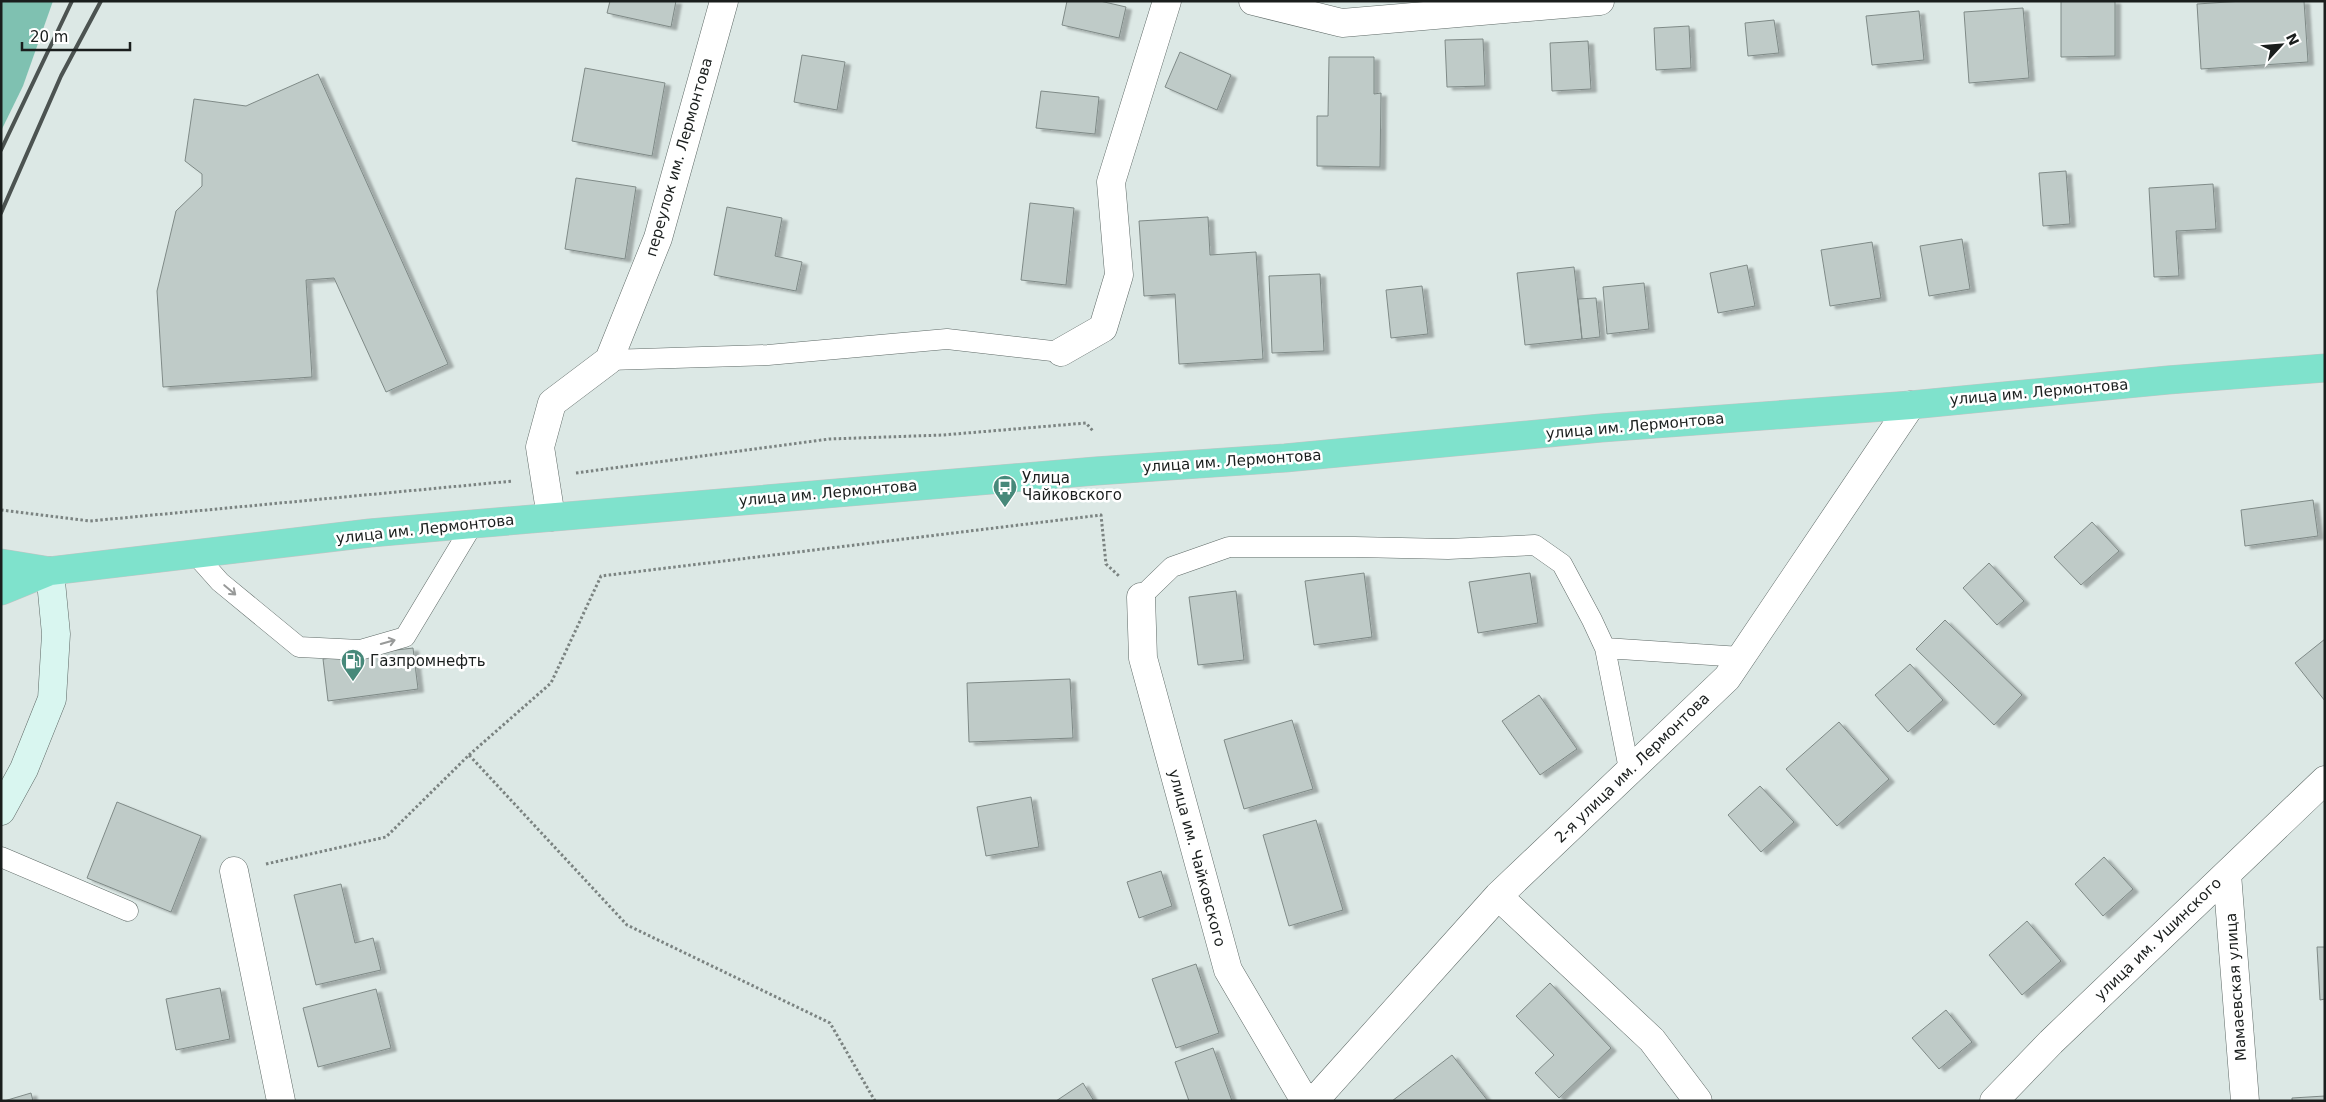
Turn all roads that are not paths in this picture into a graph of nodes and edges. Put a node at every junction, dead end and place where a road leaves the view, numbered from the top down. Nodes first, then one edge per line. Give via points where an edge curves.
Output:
1 (724, 1) edge
2 (1167, 1) edge
3 (1253, 1) edge
4 (1600, 1) edge
5 (1061, 352) joint
6 (609, 360) junction
7 (2325, 368) edge
8 (1911, 405) junction
9 (551, 517) junction
10 (472, 524) junction
11 (196, 555) junction
12 (1, 563) edge
13 (50, 571) junction
14 (1, 591) edge
15 (1141, 597) joint
16 (1605, 648) junction
17 (1741, 657) junction
18 (1629, 769) junction
19 (2325, 780) edge
20 (1, 811) edge
21 (1, 857) edge
22 (234, 871) road end
23 (2227, 874) junction
24 (1498, 896) junction
25 (128, 911) dead end
26 (282, 1101) edge
27 (1305, 1101) edge
28 (1314, 1101) edge
29 (1698, 1101) edge
30 (1994, 1101) edge
31 (2245, 1101) edge

1 - 6 street, переулок им. Лермонтова via 658,238
2 - 5 street via 1111,182 1119,275 1103,328
3 - 4 street via 1342,23
5 - 6 lane via 946,339 768,355
6 - 9 street via 552,403 540,447
7 - 8 highway, улица им. Лермонтова
8 - 9 highway, улица им. Лермонтова via 1601,428 1285,458 1086,471
8 - 17 street, 2-я улица им. Лермонтова
9 - 10 highway, улица им. Лермонтова
10 - 11 highway, улица им. Лермонтова
11 -> 10 lane via 220,582 299,647 360,650 406,637
11 - 13 highway, улица им. Лермонтова
12 - 13 highway
13 - 14 highway
13 - 20 street via 56,634 52,699 24,769
15 - 16 lane via 1172,567 1229,547 1448,550 1535,545 1562,564
15 - 27 street, улица им. Чайковского via 1143,658 1228,970
16 - 17 lane
16 - 18 lane
17 - 18 street, 2-я улица им. Лермонтова via 1726,678
18 - 24 street, 2-я улица им. Лермонтова
19 - 23 street, улица им. Ушинского
21 - 25 lane
22 - 26 street
23 - 30 street, улица им. Ушинского
23 - 31 street, Мамаевская улица
24 - 28 street, 2-я улица им. Лермонтова
24 - 29 street via 1652,1040

